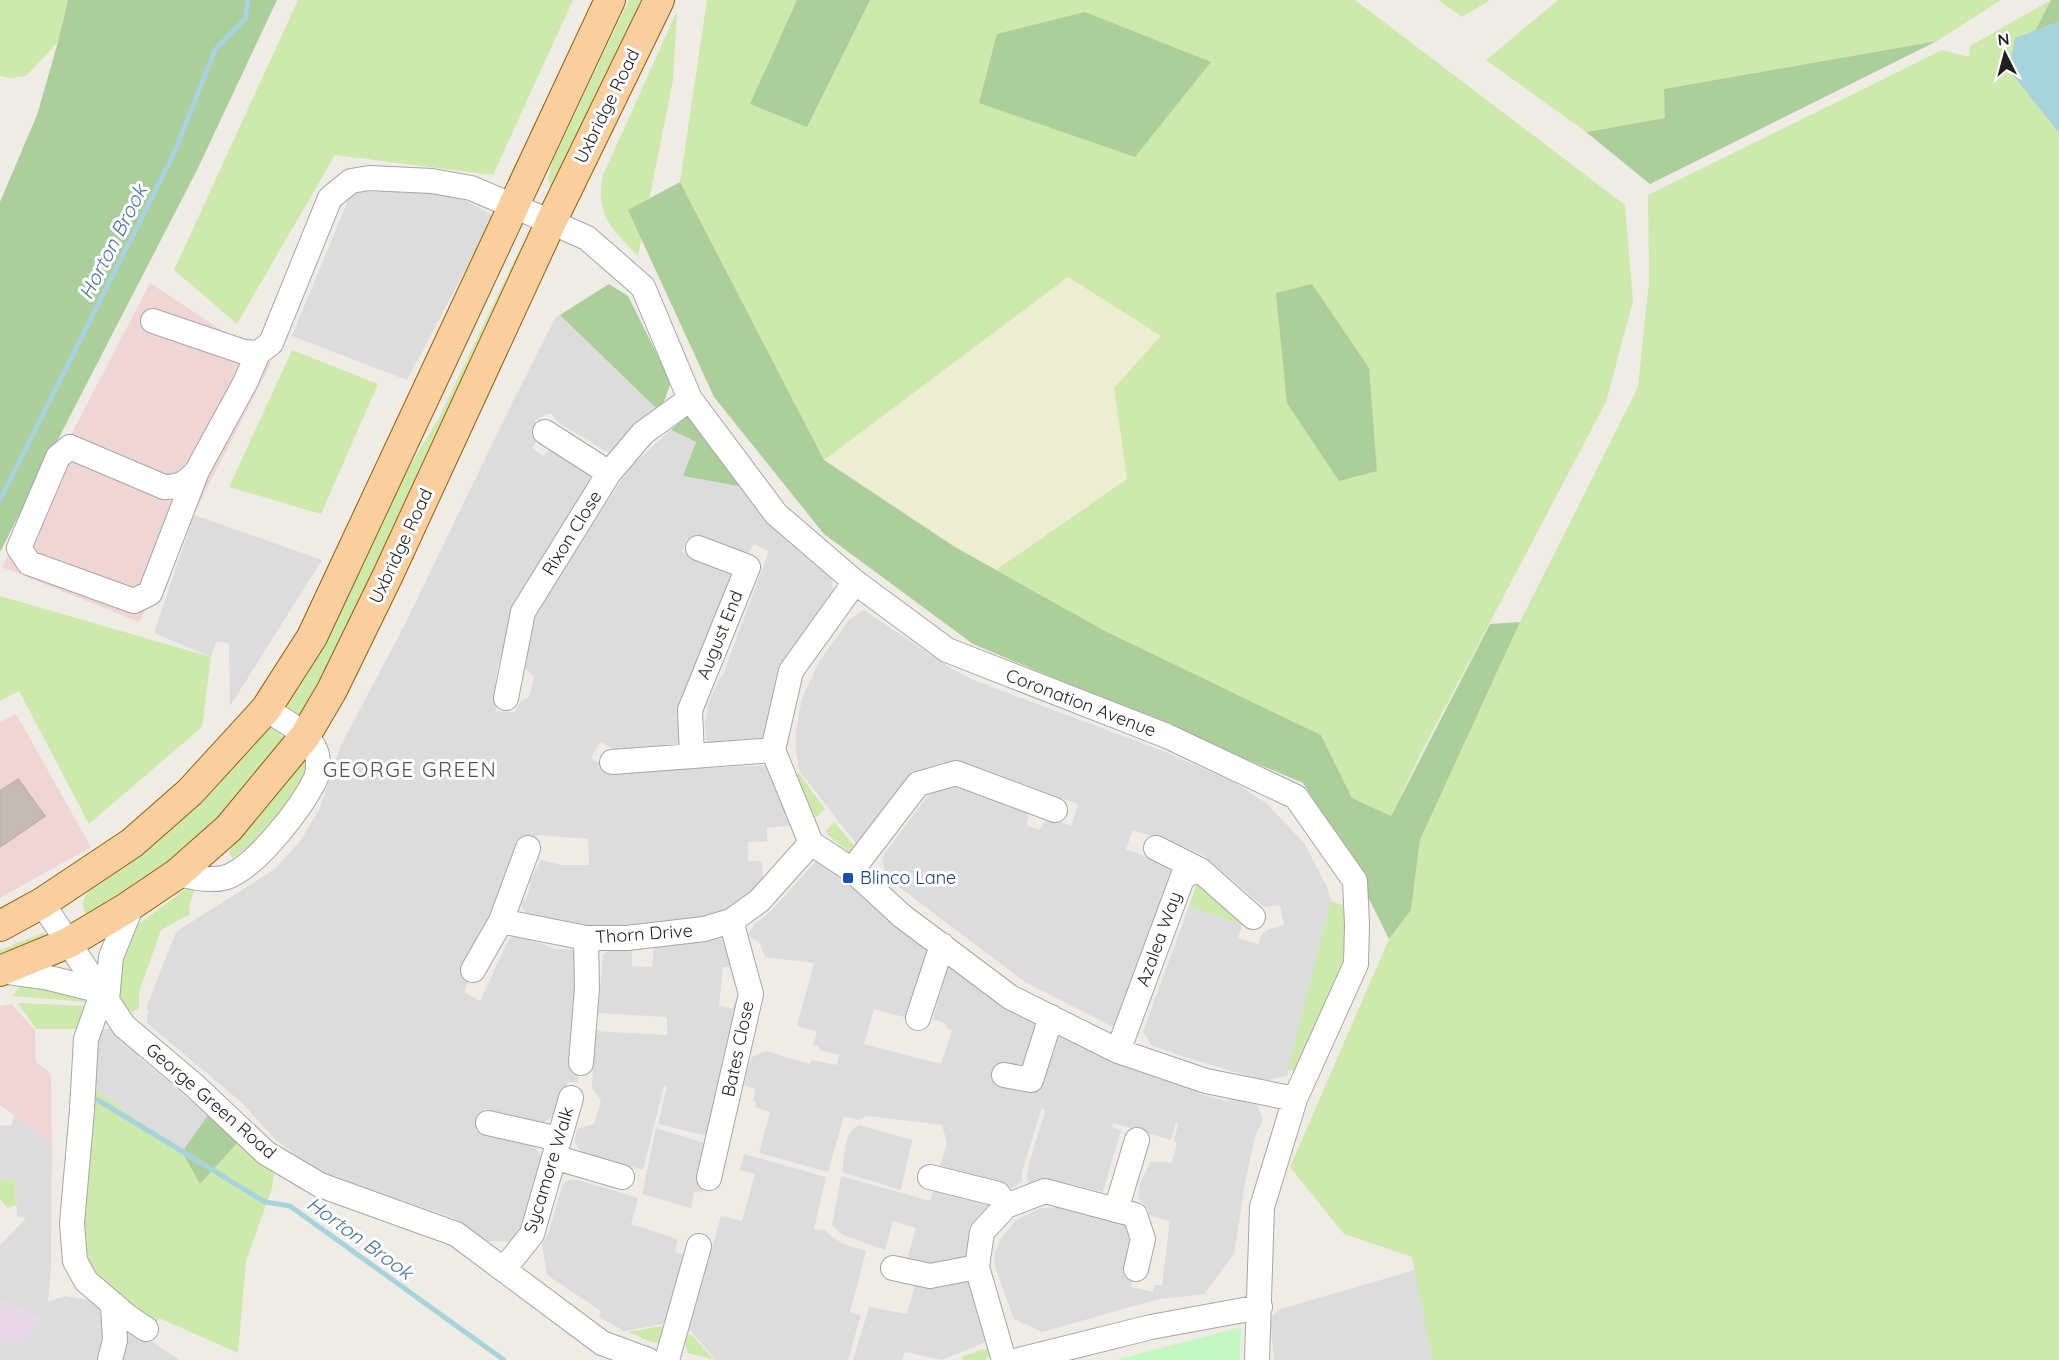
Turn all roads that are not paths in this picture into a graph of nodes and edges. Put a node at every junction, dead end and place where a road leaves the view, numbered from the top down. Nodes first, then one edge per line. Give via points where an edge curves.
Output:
1 (610, 0) edge
2 (658, 0) edge
3 (514, 206) junction
4 (552, 222) junction
5 (153, 321) dead end
6 (258, 353) junction
7 (690, 399) junction
8 (545, 432) dead end
9 (197, 471) junction
10 (609, 473) junction
11 (698, 548) dead end
12 (855, 582) junction
13 (506, 698) dead end
14 (266, 709) junction
15 (305, 736) junction
16 (773, 750) junction
17 (692, 756) junction
18 (612, 762) dead end
19 (1055, 810) dead end
20 (811, 843) junction
21 (528, 848) dead end
22 (1156, 848) dead end
23 (852, 870) junction
24 (1200, 870) junction
25 (177, 874) junction
26 (42, 903) junction
27 (132, 905) junction
28 (1253, 917) dead end
29 (501, 921) junction
30 (731, 921) junction
31 (0, 926) edge
32 (585, 938) junction
33 (68, 944) junction
34 (942, 945) junction
35 (0, 970) edge
36 (473, 970) dead end
37 (102, 995) junction
38 (1051, 1017) junction
39 (918, 1018) dead end
40 (1118, 1051) junction
41 (581, 1063) dead end
42 (1004, 1074) dead end
43 (571, 1098) dead end
44 (1295, 1099) junction
45 (488, 1123) dead end
46 (1137, 1140) dead end
47 (556, 1148) junction
48 (622, 1177) dead end
49 (930, 1177) dead end
50 (709, 1178) dead end
51 (1006, 1206) junction
52 (1116, 1210) junction
53 (699, 1246) dead end
54 (977, 1267) junction
55 (892, 1268) dead end
56 (504, 1269) junction
57 (1136, 1269) dead end
58 (113, 1304) junction
59 (1260, 1307) junction
60 (146, 1329) dead end
61 (597, 1352) edge
62 (110, 1360) edge
63 (648, 1360) edge
64 (668, 1360) edge
65 (1004, 1360) edge
66 (1019, 1360) edge
67 (1257, 1360) edge

1 - 3 main road
2 - 4 main road, Uxbridge Road
3 - 4 street, Coronation Avenue
3 - 6 street, Coronation Avenue via 471,189 432,181 369,178 351,182 330,198 271,343
3 - 14 main road via 312,637
4 - 7 street, Coronation Avenue via 587,238 643,287
4 - 15 main road, Uxbridge Road via 388,575
5 - 6 street via 244,352
6 - 9 street, Coronation Avenue
7 - 10 street, Rixon Close via 643,433
7 - 12 street, Coronation Avenue via 776,514
8 - 10 street
9 - 9 street, Coronation Avenue via 178,487 164,487 70,447 58,457 19,548 29,563 134,601 150,593
10 - 13 street, Rixon Close via 523,612
11 - 17 street, August End via 748,567 690,710
12 - 16 street via 792,671
12 - 44 street, Coronation Avenue via 946,650 1167,736 1296,797 1355,881 1357,925 1356,964
14 - 15 street
14 - 26 main road via 190,792 132,843
15 - 25 main road, Uxbridge Road via 229,828
15 - 25 street via 318,759 316,778 289,821 254,859 227,877 205,880
16 - 17 street
16 - 20 street
17 - 18 street
19 - 23 street via 956,773 918,784
20 - 23 street
20 - 30 street, Thorn Drive via 759,901
21 - 29 street
22 - 24 street
23 - 34 street via 902,916
24 - 28 street
24 - 40 street, Azalea Way via 1183,876
25 - 27 main road, Uxbridge Road
26 - 31 main road
26 - 33 street, George Green Road
27 - 33 main road, Uxbridge Road
27 - 37 street via 111,957
29 - 32 street, Thorn Drive
29 - 36 street
30 - 32 street, Thorn Drive via 693,931
30 - 50 street, Bates Close via 751,994
32 - 41 street via 587,988
33 - 35 main road, Uxbridge Road
33 - 37 street, George Green Road
34 - 38 street via 1010,997
34 - 39 street
35 - 37 street via 39,976
37 - 56 street, George Green Road via 124,1026 266,1153 320,1185 456,1234
37 - 58 street via 86,1039 72,1223 75,1261 86,1281
38 - 40 street
38 - 42 street via 1032,1080
40 - 44 street via 1206,1081
43 - 47 street, Sycamore Walk
44 - 59 street, Coronation Avenue via 1262,1207
45 - 47 street
46 - 52 street
47 - 48 street
47 - 56 street, Sycamore Walk via 532,1234
49 - 51 street via 998,1194
51 - 52 street via 1046,1191
51 - 54 street via 982,1232
52 - 57 street via 1135,1215 1143,1239
53 - 64 street
54 - 55 street via 930,1276
54 - 65 street
56 - 61 street, George Green Road
58 - 60 street
58 - 62 street
59 - 66 street via 1151,1327
59 - 67 street, Coronation Avenue
61 - 63 street, George Green Road

